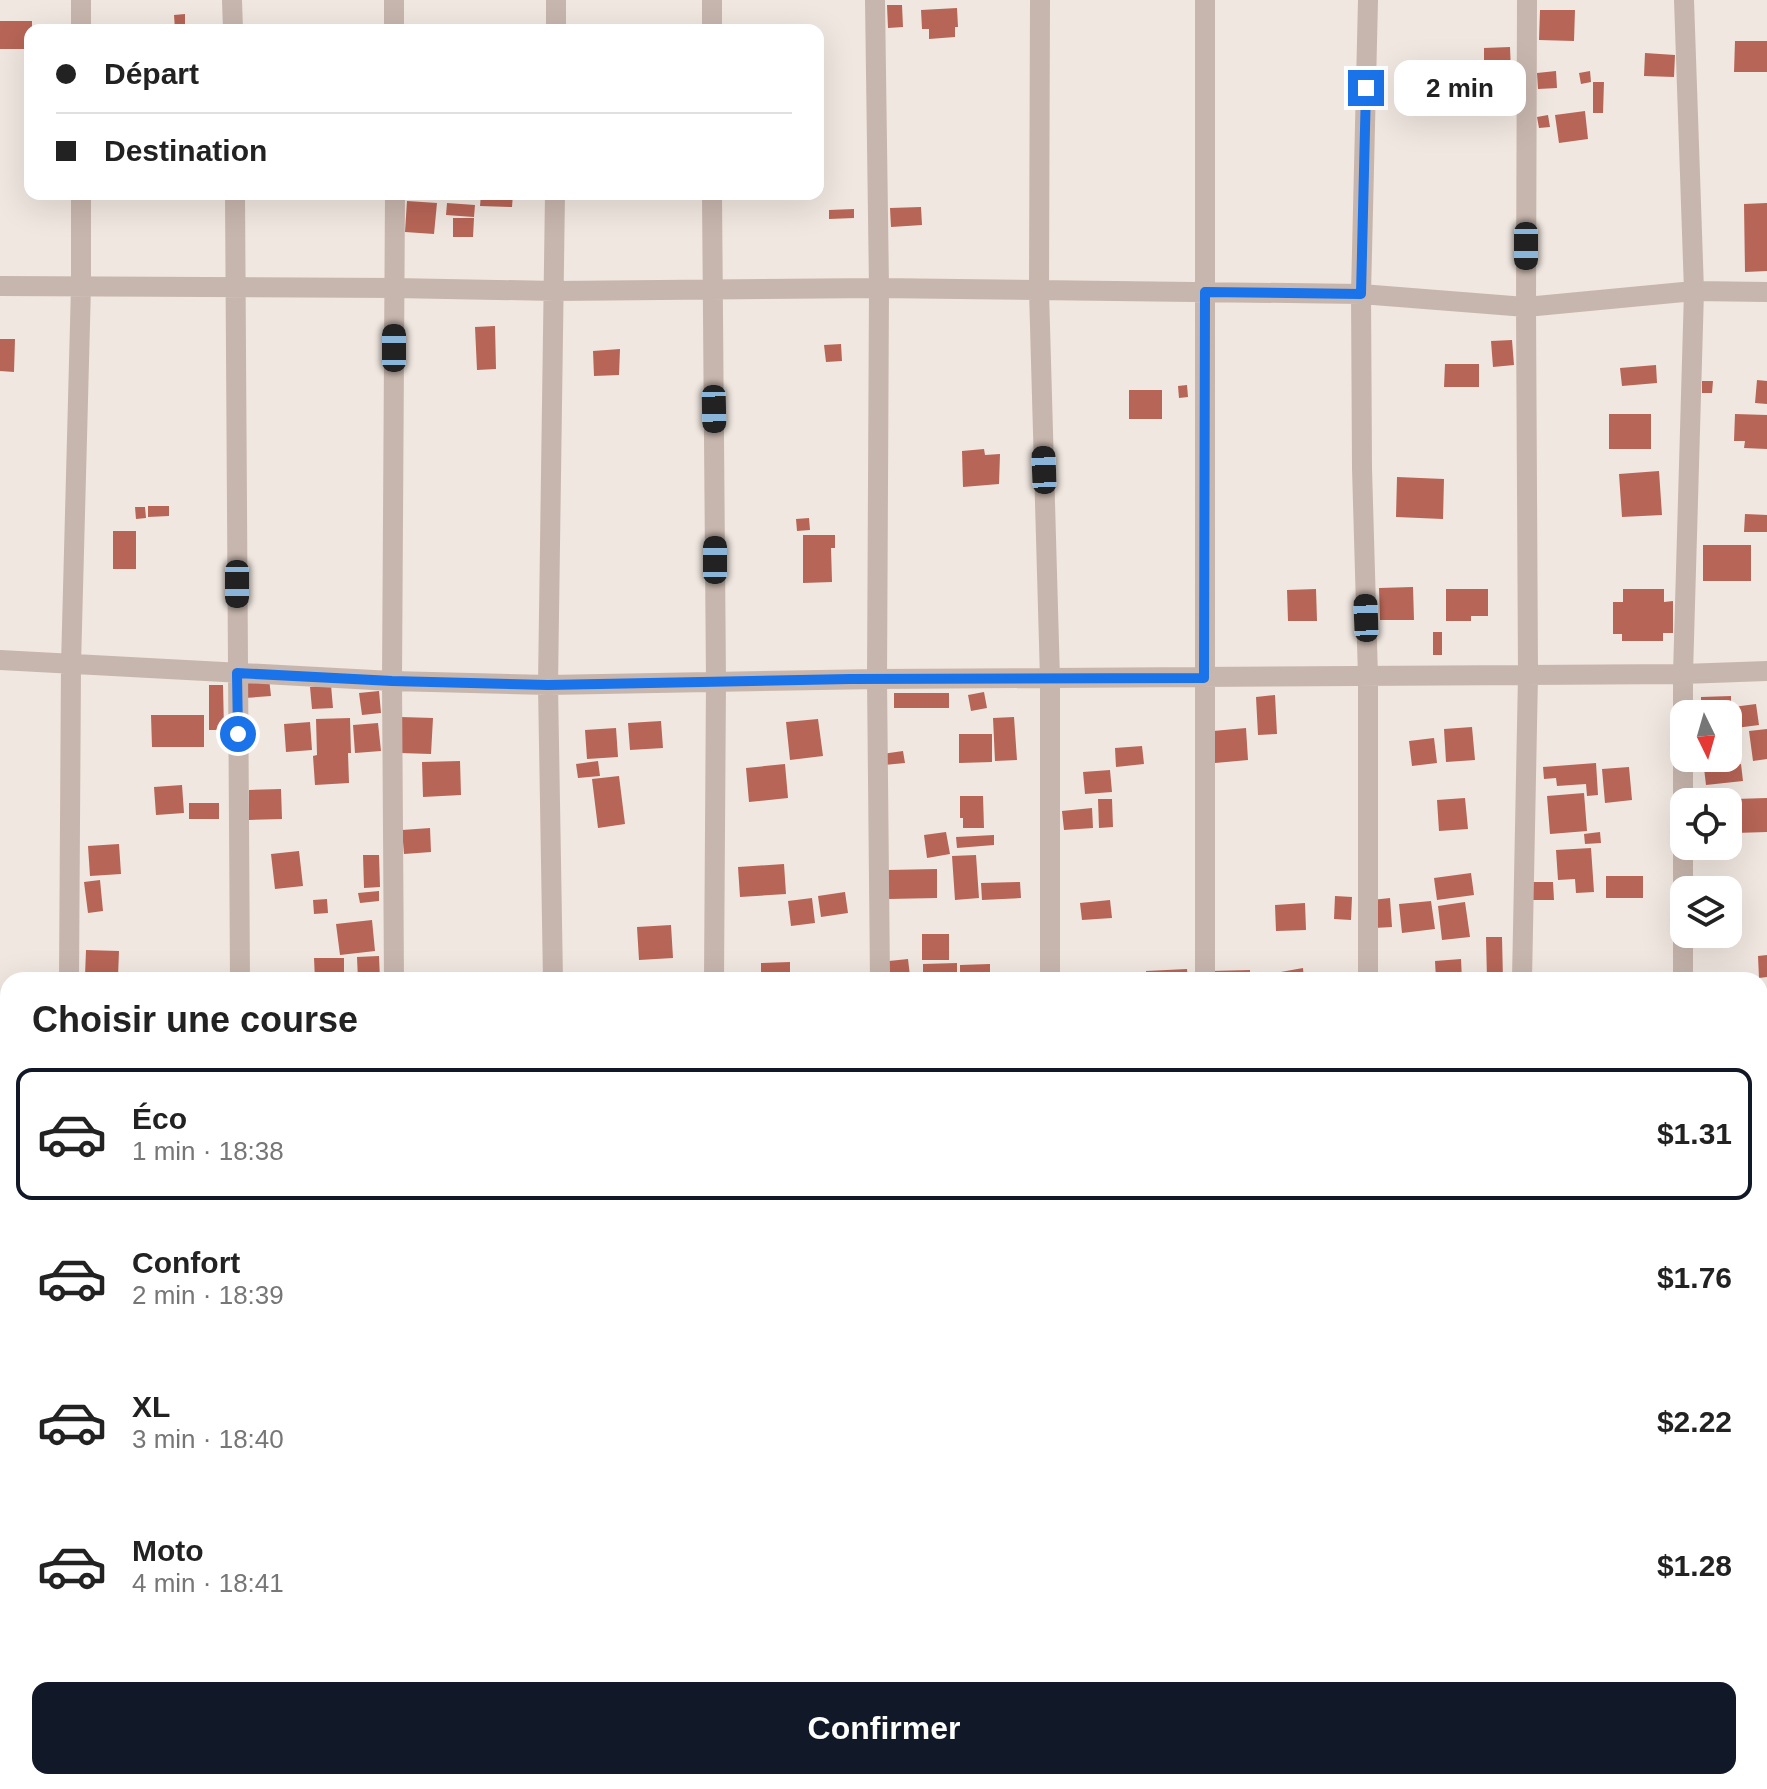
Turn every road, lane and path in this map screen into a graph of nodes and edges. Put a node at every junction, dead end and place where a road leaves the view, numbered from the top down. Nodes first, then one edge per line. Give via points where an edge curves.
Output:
1 (81, 0) edge
2 (232, 0) edge
3 (394, 0) edge
4 (556, 0) edge
5 (712, 0) edge
6 (875, 0) edge
7 (1040, 0) edge
8 (1205, 0) edge
9 (1368, 0) edge
10 (1527, 0) edge
11 (1684, 0) edge
12 (81, 24) edge
13 (233, 24) edge
14 (394, 24) edge
15 (556, 24) edge
16 (712, 24) edge
17 (81, 200) edge
18 (235, 200) edge
19 (395, 200) edge
20 (555, 200) edge
21 (712, 200) edge
22 (0, 286) edge
23 (81, 286) junction
24 (236, 287) junction
25 (395, 288) junction
26 (879, 288) junction
27 (713, 289) junction
28 (555, 291) junction
29 (1039, 291) junction
30 (1694, 291) junction
31 (1205, 292) junction
32 (1767, 292) edge
33 (1361, 294) junction
34 (1526, 307) junction
35 (0, 660) edge
36 (71, 665) junction
37 (1767, 671) edge
38 (237, 673) junction
39 (1683, 674) junction
40 (1528, 675) junction
41 (1368, 677) junction
42 (1204, 678) junction
43 (877, 679) junction
44 (1050, 679) junction
45 (392, 681) junction
46 (716, 681) junction
47 (548, 685) junction
48 (69, 972) edge
49 (240, 972) edge
50 (394, 972) edge
51 (553, 972) edge
52 (714, 972) edge
53 (880, 972) edge
54 (1050, 972) edge
55 (1205, 972) edge
56 (1368, 972) edge
57 (1522, 972) edge
58 (1683, 972) edge

1 - 12 street
2 - 13 street
3 - 14 street
4 - 15 street
5 - 16 street
6 - 26 street
7 - 29 street
8 - 31 street
9 - 33 street
10 - 34 street
11 - 30 street
17 - 23 street
18 - 24 street
19 - 25 street
20 - 28 street
21 - 27 street
22 - 23 street
23 - 24 street
23 - 36 street
24 - 25 street
24 - 38 street
25 - 28 street
25 - 45 street
26 - 27 street
26 - 29 street
26 - 43 street
27 - 28 street
27 - 46 street
28 - 47 street
29 - 31 street
29 - 44 street
30 - 32 street
30 - 34 street
30 - 39 street
31 - 33 street
31 - 42 street
33 - 34 street
33 - 41 street
34 - 40 street
35 - 36 street
36 - 38 street
36 - 48 street
37 - 39 street
38 - 45 street
38 - 49 street
39 - 40 street
39 - 58 street
40 - 41 street
40 - 57 street
41 - 42 street
41 - 56 street
42 - 44 street
42 - 55 street
43 - 44 street
43 - 46 street
43 - 53 street
44 - 54 street
45 - 47 street
45 - 50 street
46 - 47 street
46 - 52 street
47 - 51 street

